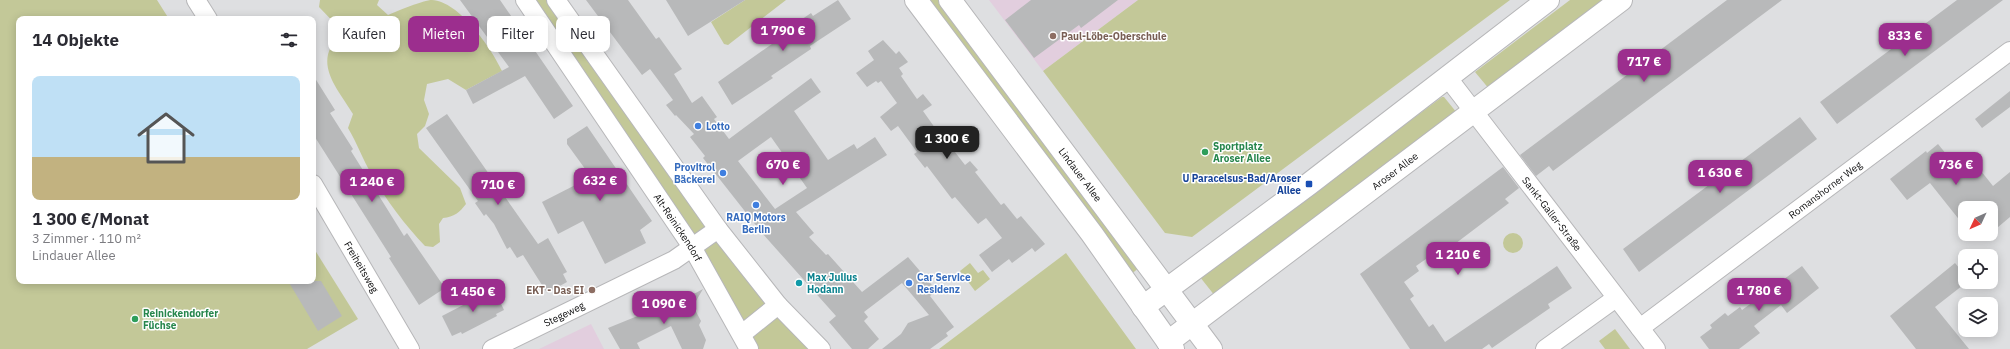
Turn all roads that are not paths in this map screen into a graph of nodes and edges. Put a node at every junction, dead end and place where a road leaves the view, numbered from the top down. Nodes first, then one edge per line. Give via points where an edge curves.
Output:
1 (196, 0) edge
2 (525, 0) edge
3 (556, 0) edge
4 (916, 0) edge
5 (950, 0) edge
6 (1548, 0) edge
7 (1621, 0) edge
8 (206, 16) edge
9 (2010, 51) edge
10 (1448, 78) junction
11 (632, 109) junction
12 (1474, 112) junction
13 (609, 125) junction
14 (316, 189) edge
15 (718, 229) junction
16 (692, 246) junction
17 (1167, 289) junction
18 (1616, 298) junction
19 (778, 305) junction
20 (1144, 306) junction
21 (1193, 324) junction
22 (1640, 328) junction
23 (745, 341) edge
24 (1171, 346) edge
25 (410, 349) edge
26 (492, 349) edge
27 (821, 349) edge
28 (1211, 349) edge
29 (1545, 349) edge
30 (1656, 349) edge

1 - 8 street
2 - 13 street, Alt-Reinickendorf
3 - 11 street
4 - 20 main road
5 - 17 main road, Lindauer Allee
6 - 10 main road
7 - 12 main road, Aroser Allee
9 - 22 street, Romanshorner Weg
10 - 12 street, Sankt-Galler-Straße
10 - 17 main road
11 - 13 street
11 - 15 street
12 - 18 street, Sankt-Galler-Straße
12 - 21 main road, Aroser Allee
13 - 16 street, Alt-Reinickendorf
14 - 25 street, Freiheitsweg
15 - 16 street, Stegeweg
15 - 19 street
16 - 23 street, Alt-Reinickendorf
16 - 26 street, Stegeweg via 674,260
17 - 20 main road
17 - 21 main road, Lindauer Allee
18 - 22 street, Sankt-Galler-Straße
18 - 29 street
19 - 23 street, Alt-Reinickendorf
19 - 27 street
20 - 24 main road
21 - 24 main road, Aroser Allee
21 - 28 main road, Lindauer Allee
22 - 30 street, Sankt-Galler-Straße

